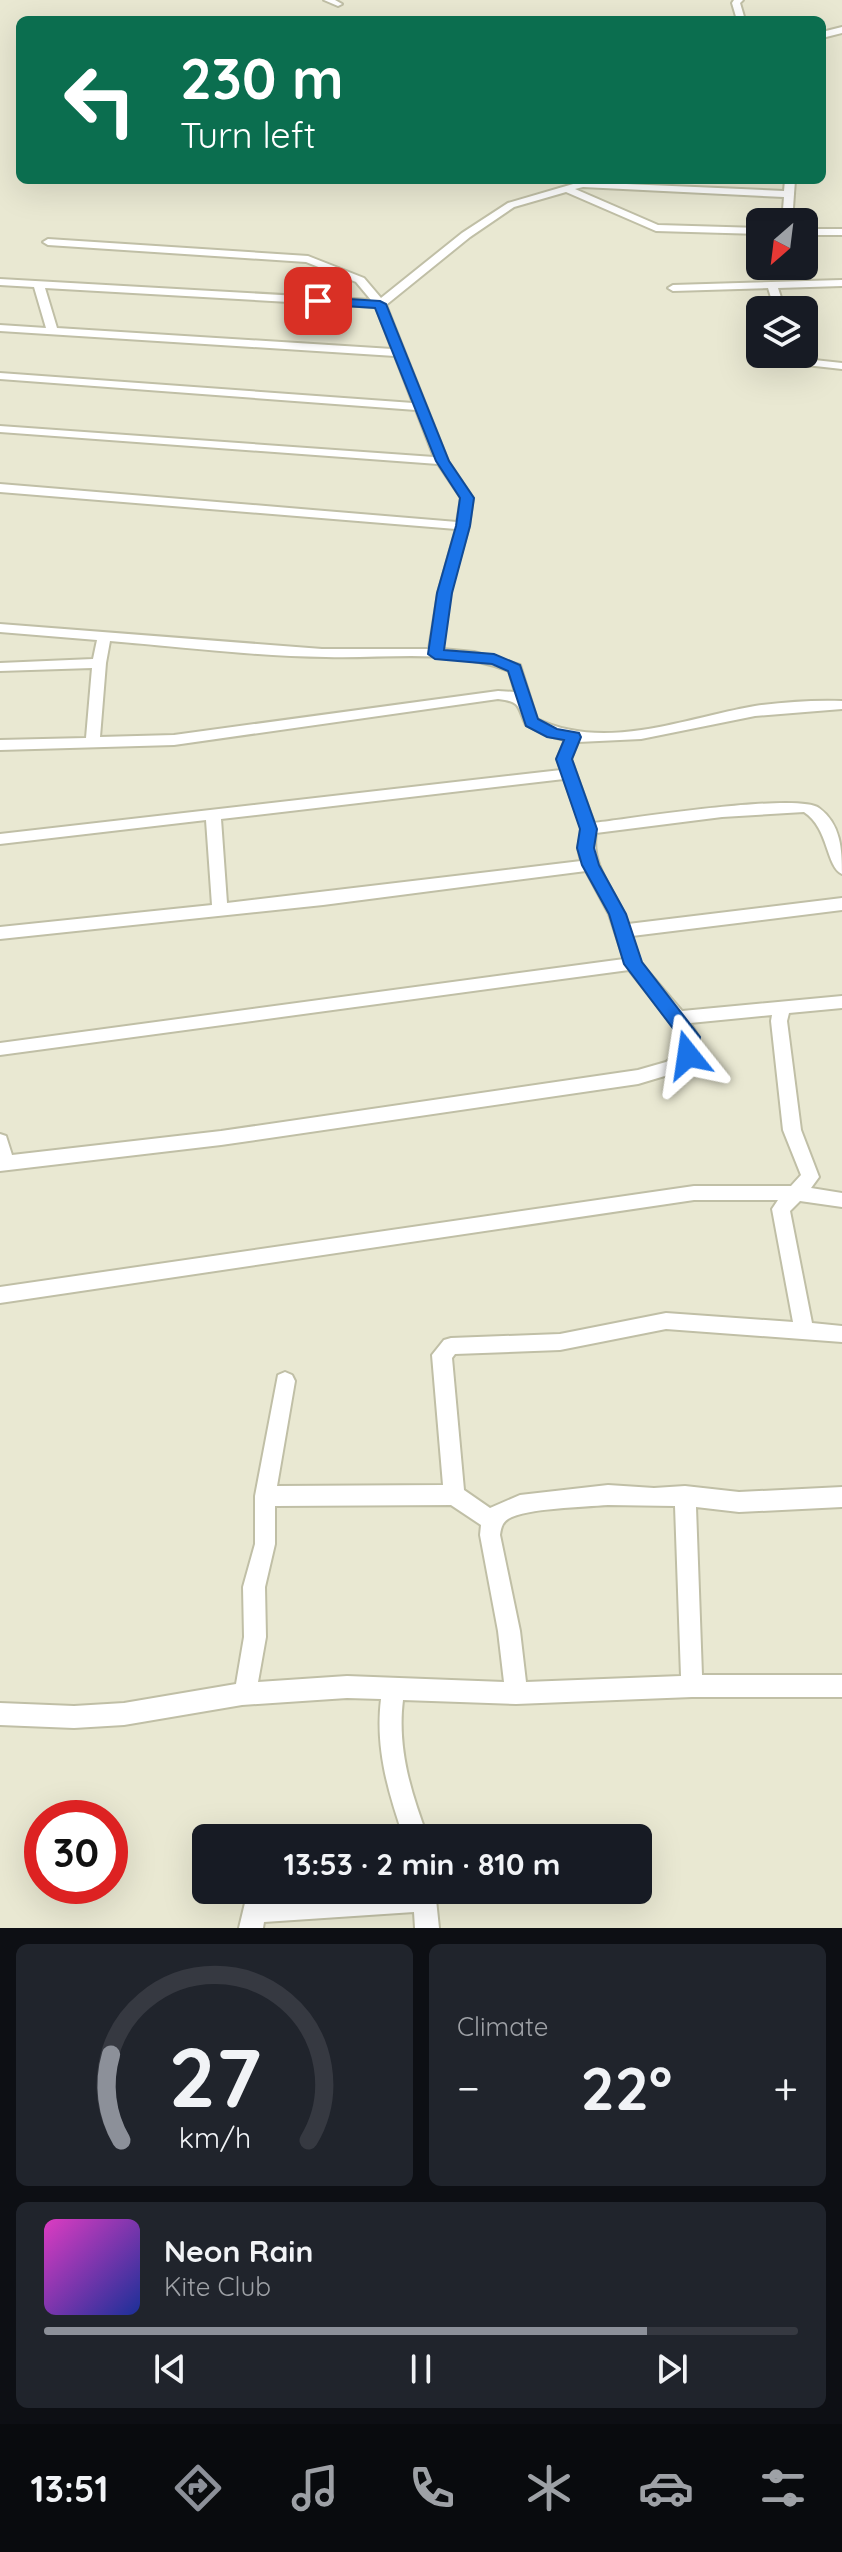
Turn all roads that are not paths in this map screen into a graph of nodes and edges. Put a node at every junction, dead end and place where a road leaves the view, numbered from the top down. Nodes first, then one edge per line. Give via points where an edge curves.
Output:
1 (328, 0) edge
2 (338, 4) dead end
3 (790, 184) edge
4 (569, 190) junction
5 (790, 194) junction
6 (788, 208) edge
7 (746, 231) edge
8 (818, 232) edge
9 (842, 232) edge
10 (48, 242) dead end
11 (0, 282) edge
12 (842, 283) edge
13 (39, 285) junction
14 (772, 286) junction
15 (673, 288) dead end
16 (775, 296) edge
17 (380, 304) junction
18 (0, 328) edge
19 (52, 331) junction
20 (398, 353) junction
21 (818, 365) edge
22 (842, 366) edge
23 (0, 376) edge
24 (420, 407) junction
25 (0, 429) edge
26 (442, 461) junction
27 (0, 488) edge
28 (463, 526) junction
29 (0, 628) edge
30 (104, 638) junction
31 (435, 654) junction
32 (99, 663) junction
33 (0, 667) edge
34 (524, 702) junction
35 (842, 705) edge
36 (573, 737) junction
37 (93, 742) junction
38 (0, 745) edge
39 (568, 774) junction
40 (213, 813) junction
41 (589, 829) junction
42 (0, 839) edge
43 (590, 865) junction
44 (842, 869) edge
45 (842, 904) edge
46 (220, 909) junction
47 (622, 931) junction
48 (0, 933) edge
49 (633, 964) junction
50 (842, 1002) edge
51 (782, 1009) junction
52 (678, 1018) junction
53 (0, 1049) edge
54 (0, 1141) edge
55 (2, 1163) edge
56 (797, 1193) junction
57 (842, 1200) edge
58 (0, 1295) edge
59 (804, 1332) junction
60 (842, 1334) edge
61 (285, 1381) dead end
62 (454, 1495) junction
63 (265, 1496) junction
64 (685, 1496) junction
65 (842, 1497) edge
66 (492, 1521) junction
67 (692, 1686) junction
68 (842, 1686) edge
69 (393, 1689) junction
70 (516, 1693) junction
71 (245, 1694) junction
72 (0, 1714) edge
73 (411, 1824) edge
74 (328, 1904) edge
75 (425, 1904) edge
76 (251, 1928) edge
77 (427, 1928) edge

1 - 2 street
3 - 5 street
4 - 5 street via 583,184
4 - 7 street via 656,228
4 - 17 street via 511,205
5 - 6 street
8 - 9 street
10 - 17 street via 308,259 360,280
11 - 13 street
12 - 14 street
13 - 17 street
13 - 19 street
14 - 15 street
14 - 16 street
17 - 20 street
18 - 19 street
19 - 20 street
20 - 24 street
21 - 22 street
23 - 24 street
24 - 26 street
25 - 26 street
26 - 28 street via 467,498
27 - 28 street
28 - 31 street via 444,593
29 - 30 street
30 - 31 street via 325,653
30 - 32 street
31 - 34 street via 506,663 518,674
32 - 33 street
32 - 37 street
34 - 36 street via 539,728
34 - 37 street via 498,695 233,734
35 - 36 street via 757,711 627,736
36 - 39 street via 564,759
37 - 38 street
39 - 40 street
39 - 41 street
40 - 42 street
40 - 46 street
41 - 43 street
41 - 44 street via 806,807 825,821
43 - 46 street
43 - 47 street
45 - 47 street
46 - 48 street
47 - 49 street
49 - 52 street
49 - 53 street
50 - 51 street
51 - 52 street
51 - 56 street via 792,1130 810,1177
52 - 55 street via 691,1037 688,1055 672,1067 638,1077 221,1138
54 - 55 street
56 - 57 street
56 - 58 street via 694,1193
56 - 59 street via 781,1209
59 - 60 street
59 - 62 street via 666,1321 560,1342 451,1346 442,1355
61 - 63 street
62 - 63 street
62 - 66 street
63 - 71 street via 265,1544 254,1587 255,1637
64 - 65 street via 739,1502
64 - 66 street via 608,1495 520,1505
64 - 67 street
66 - 70 street
67 - 68 street
67 - 70 street
69 - 70 street
69 - 71 street
69 - 73 street via 388,1719 394,1776
71 - 72 street via 124,1714
74 - 76 street via 253,1911
75 - 77 street

